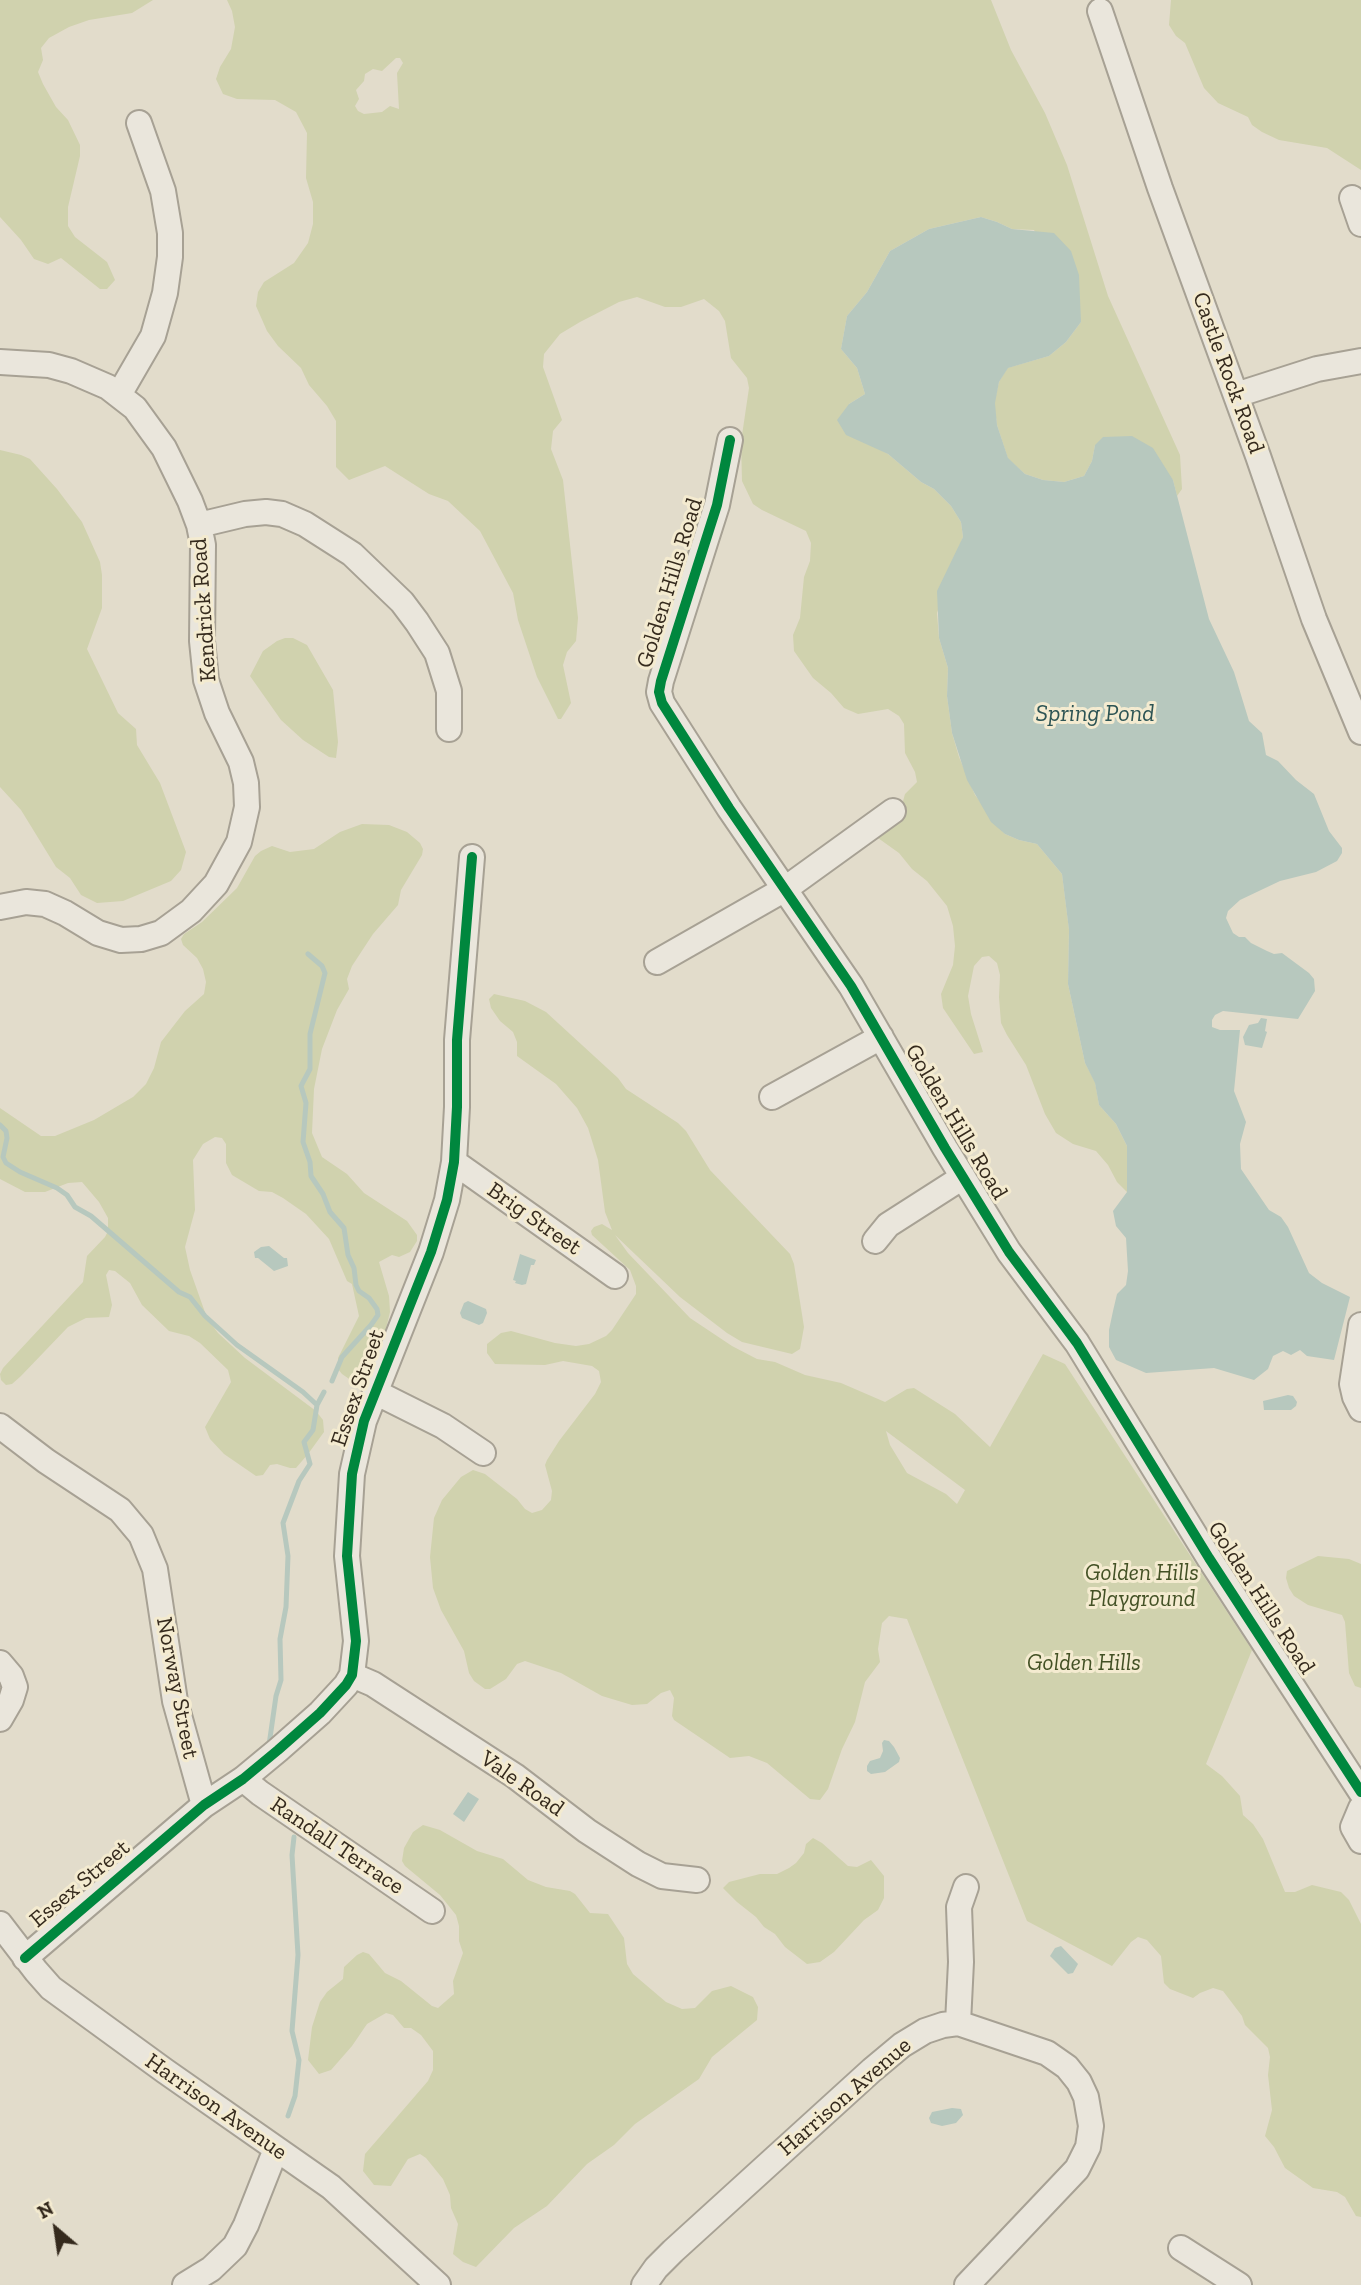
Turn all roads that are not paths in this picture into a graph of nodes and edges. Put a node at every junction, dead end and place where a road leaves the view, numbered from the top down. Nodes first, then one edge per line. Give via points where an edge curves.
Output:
1 (1100, 11) dead end
2 (139, 122) dead end
3 (1352, 198) dead end
4 (1361, 223) edge
5 (1361, 361) edge
6 (0, 362) edge
7 (120, 393) junction
8 (1236, 396) junction
9 (730, 440) dead end
10 (199, 526) junction
11 (449, 729) dead end
12 (1361, 732) edge
13 (892, 811) dead end
14 (472, 857) dead end
15 (785, 889) junction
16 (0, 907) edge
17 (657, 962) dead end
18 (881, 1037) junction
19 (772, 1097) dead end
20 (454, 1162) junction
21 (962, 1177) junction
22 (875, 1241) dead end
23 (615, 1276) dead end
24 (1361, 1325) edge
25 (375, 1392) junction
26 (1361, 1409) edge
27 (2, 1432) edge
28 (483, 1453) dead end
29 (7, 1672) edge
30 (352, 1675) junction
31 (0, 1719) edge
32 (243, 1779) junction
33 (1361, 1792) edge
34 (204, 1805) junction
35 (1361, 1808) edge
36 (1361, 1841) edge
37 (697, 1880) dead end
38 (966, 1887) dead end
39 (432, 1911) dead end
40 (0, 1924) edge
41 (25, 1958) junction
42 (958, 2023) junction
43 (276, 2149) junction
44 (1181, 2248) dead end
45 (185, 2285) edge
46 (438, 2285) edge
47 (644, 2285) edge
48 (967, 2285) edge
49 (1239, 2285) edge

1 - 8 street, Castle Rock Road
2 - 7 street via 163,191 170,257 153,336
3 - 4 street
5 - 8 street via 1324,367
6 - 7 street, Kendrick Road via 71,371
7 - 10 street, Kendrick Road via 149,424 164,449
8 - 12 street, Castle Rock Road via 1314,619
9 - 15 street, Golden Hills Road via 718,505 659,692 664,708
10 - 11 street via 245,514 282,514 352,554 388,587 430,641 448,684
10 - 16 street, Kendrick Road via 206,680 246,783 245,820 229,863 191,911 172,927 141,939 109,937 45,904
13 - 15 street
14 - 20 street, Essex Street via 457,1040
15 - 17 street
15 - 18 street, Golden Hills Road
18 - 19 street
18 - 21 street, Golden Hills Road
20 - 23 street, Brig Street
20 - 25 street, Essex Street via 431,1252
21 - 22 street via 888,1225
21 - 33 street, Golden Hills Road via 1021,1270 1077,1343
24 - 26 street via 1352,1384
25 - 28 street
25 - 30 street, Essex Street via 359,1438 348,1507 347,1574 356,1641
27 - 34 street, Norway Street via 125,1515 141,1535 155,1569 175,1701
29 - 31 street via 15,1691
30 - 32 street, Essex Street via 320,1713
30 - 37 street, Vale Road via 515,1776 621,1854 662,1876
32 - 34 street, Essex Street
32 - 39 street, Randall Terrace
34 - 41 street, Essex Street
35 - 36 street via 1353,1827
38 - 42 street via 959,1907
40 - 41 street, Harrison Avenue
41 - 43 street, Harrison Avenue via 51,1988 84,2014
42 - 47 street, Harrison Avenue via 925,2031 872,2070 673,2251
42 - 48 street via 1047,2053 1067,2067 1086,2098 1091,2126 1088,2147 1077,2169
43 - 45 street via 235,2246
43 - 46 street, Harrison Avenue via 331,2187
44 - 49 street

